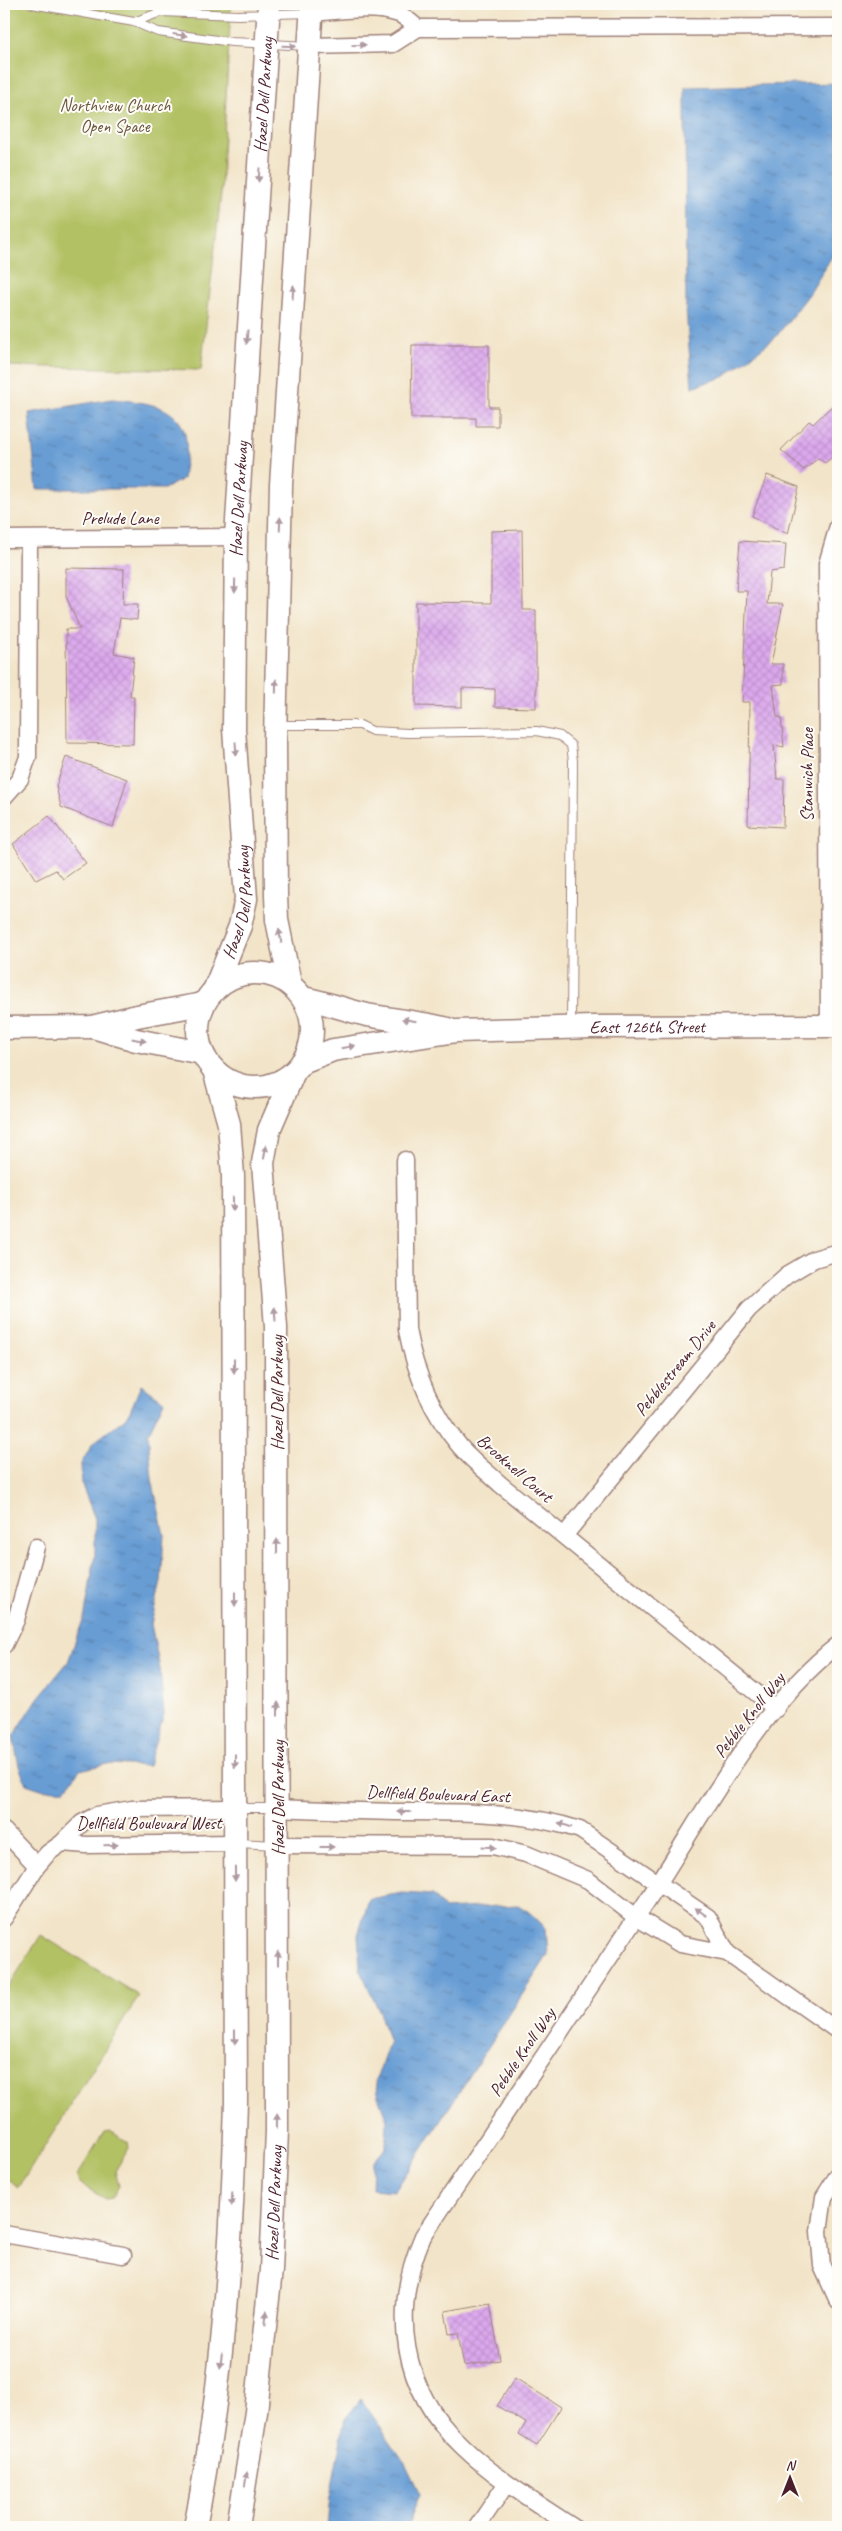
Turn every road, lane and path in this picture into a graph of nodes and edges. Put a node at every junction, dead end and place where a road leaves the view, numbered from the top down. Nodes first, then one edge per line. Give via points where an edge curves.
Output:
1 (32, 4) edge
2 (312, 8) edge
3 (269, 9) edge
4 (134, 22) junction
5 (838, 27) edge
6 (418, 28) junction
7 (267, 45) junction
8 (311, 46) junction
9 (838, 526) edge
10 (236, 537) junction
11 (4, 539) edge
12 (29, 539) junction
13 (832, 697) edge
14 (275, 725) junction
15 (4, 797) edge
16 (833, 959) edge
17 (296, 991) junction
18 (209, 996) junction
19 (834, 1026) edge
20 (92, 1027) junction
21 (571, 1027) junction
22 (4, 1028) edge
23 (456, 1031) junction
24 (208, 1061) junction
25 (298, 1067) junction
26 (405, 1160) dead end
27 (838, 1252) edge
28 (564, 1536) junction
29 (36, 1547) dead end
30 (4, 1645) edge
31 (838, 1645) edge
32 (776, 1709) junction
33 (235, 1808) junction
34 (278, 1808) junction
35 (4, 1831) edge
36 (62, 1843) junction
37 (235, 1843) junction
38 (278, 1845) junction
39 (37, 1866) junction
40 (658, 1883) junction
41 (636, 1917) junction
42 (4, 1918) edge
43 (727, 1953) junction
44 (838, 2031) edge
45 (838, 2175) edge
46 (4, 2234) edge
47 (123, 2255) dead end
48 (838, 2301) edge
49 (507, 2483) junction
50 (194, 2527) edge
51 (238, 2527) edge
52 (477, 2527) edge
53 (573, 2527) edge

1 - 4 lane
2 - 3 lane
2 - 6 street via 400,14
2 - 8 main road, Hazel Dell Parkway
3 - 4 lane via 161,12
3 - 7 main road, Hazel Dell Parkway
4 -> 7 lane via 158,32
5 - 6 street
8 -> 6 street via 393,44
7 -> 8 lane
7 -> 10 main road, Hazel Dell Parkway
14 -> 8 main road, Hazel Dell Parkway via 284,432
9 - 13 street, Stanwich Place via 827,564
10 - 12 street, Prelude Lane
10 -> 18 main road, Hazel Dell Parkway via 234,729 246,899 240,926
11 - 12 street, Prelude Lane
12 - 15 street via 28,757 20,779
13 - 16 street, Stanwich Place
17 -> 14 main road, Hazel Dell Parkway via 277,920
14 - 21 lane via 360,725 372,731 408,733 537,731 560,736 571,745
16 - 19 street, Stanwich Place
17 - 18 main road via 272,975 252,972 232,977
23 -> 17 main road, East 126th Street via 415,1021 362,1014
17 - 25 main road via 311,1016 312,1035
18 - 20 main road
18 - 24 main road via 197,1034
19 - 21 main road, East 126th Street
20 - 22 main road
20 -> 24 main road
21 - 23 main road, East 126th Street
25 -> 23 main road, East 126th Street via 333,1050
24 - 25 main road via 232,1082 253,1087 275,1083
24 -> 33 main road via 229,1124 232,1155
34 -> 25 main road, Hazel Dell Parkway via 276,1327 263,1163 269,1130
26 - 28 street, Brooknell Court via 407,1330 423,1388 458,1445
27 - 28 street, Pebblestream Drive via 814,1259 787,1275 749,1309
28 - 32 street, Brooknell Court
29 - 30 street via 16,1620
31 - 32 street, Pebble Knoll Way
32 - 40 street, Pebble Knoll Way via 742,1753
33 - 34 lane
33 - 36 street, Dellfield Boulevard West via 112,1811 82,1823
33 - 37 main road
34 - 38 main road, Hazel Dell Parkway
40 -> 34 street, Dellfield Boulevard East via 580,1830 556,1822 482,1812
35 - 39 street
36 -> 37 street, Dellfield Boulevard West
36 - 39 street, Dellfield Boulevard West
37 - 38 lane
37 -> 50 main road via 236,2101 230,2240 221,2363
38 -> 41 street, Dellfield Boulevard East via 493,1846 526,1854 588,1880
51 -> 38 main road, Hazel Dell Parkway via 256,2412 271,2270 277,2120
39 - 42 street, Dellfield Boulevard West
40 - 41 street, Pebble Knoll Way
43 -> 40 street, Dellfield Boulevard East via 708,1917
41 - 43 street, Dellfield Boulevard East via 680,1944
41 - 49 street, Pebble Knoll Way via 423,2236 406,2282 404,2329 407,2350 425,2402 462,2446
43 - 44 street, Dellfield Boulevard East
45 - 48 street via 824,2197 819,2231 822,2266
46 - 47 street
49 - 52 street
49 - 53 street, Pebble Knoll Way

